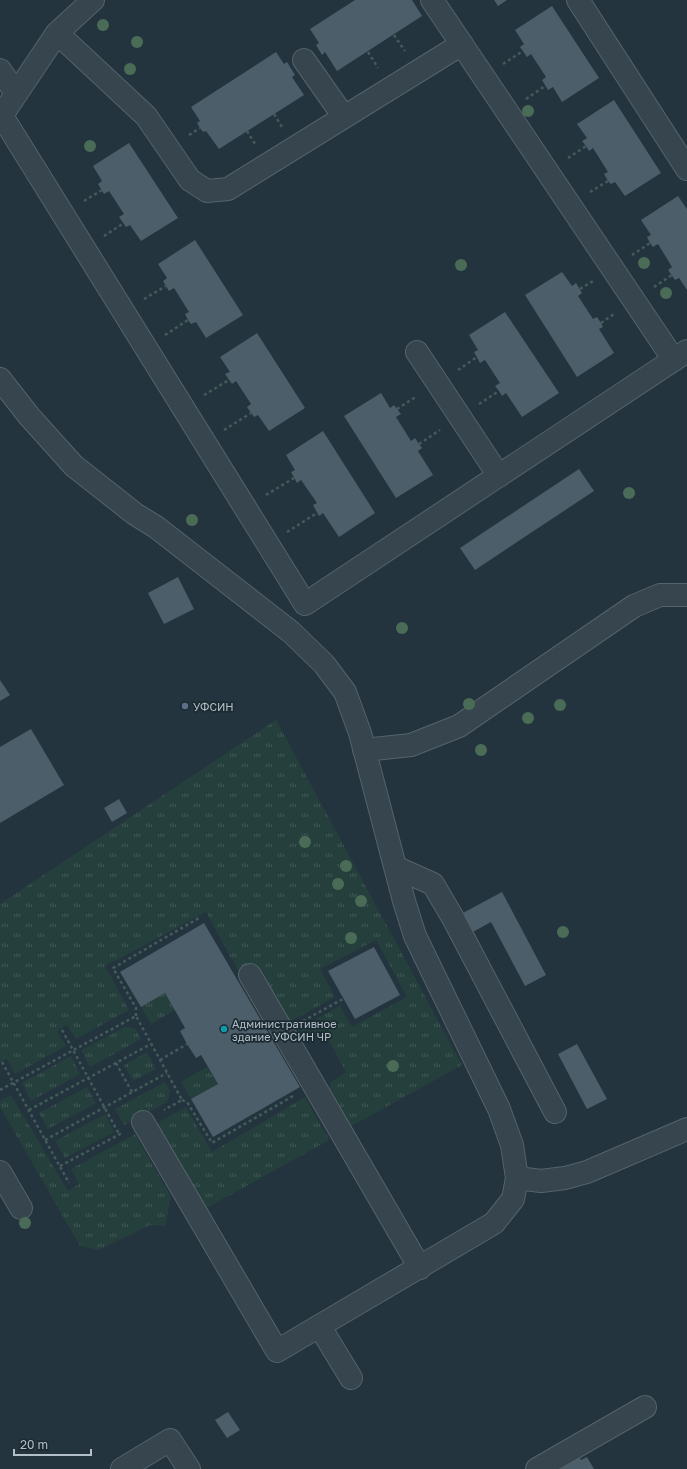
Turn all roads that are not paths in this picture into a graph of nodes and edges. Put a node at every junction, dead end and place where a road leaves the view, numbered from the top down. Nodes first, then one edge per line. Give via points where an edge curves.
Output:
1 (93, 0) edge
2 (432, 0) edge
3 (578, 0) edge
4 (57, 32) junction
5 (462, 44) junction
6 (304, 60) dead end
7 (0, 70) edge
8 (16, 93) junction
9 (1, 117) edge
10 (344, 117) junction
11 (687, 169) edge
12 (417, 352) dead end
13 (680, 356) edge
14 (0, 379) edge
15 (499, 476) junction
16 (687, 595) edge
17 (305, 604) junction
18 (291, 632) junction
19 (364, 750) junction
20 (395, 867) junction
21 (250, 975) dead end
22 (555, 1112) dead end
23 (143, 1122) road end
24 (687, 1129) edge
25 (0, 1172) edge
26 (517, 1178) junction
27 (21, 1208) dead end
28 (420, 1268) junction
29 (320, 1327) junction
30 (351, 1378) dead end
31 (644, 1407) dead end
32 (122, 1469) edge
33 (189, 1469) edge
34 (537, 1469) edge

1 - 4 street
2 - 5 street
3 - 11 street
4 - 8 street
4 - 10 street via 146,116 190,180 207,191 228,189
5 - 10 street
5 - 13 street
6 - 10 street
7 - 8 street
8 - 9 street
9 - 17 street
12 - 15 street
13 - 15 street
14 - 18 street via 74,466
15 - 17 street
16 - 19 street via 660,595 634,606 459,726 411,745
17 - 18 street
18 - 19 street via 324,664 345,692
19 - 20 street
20 - 22 street via 433,884
20 - 26 street via 415,936 499,1109 512,1145
21 - 28 street
23 - 29 street via 277,1351
24 - 26 street via 587,1172 553,1180
25 - 27 street
26 - 28 street via 513,1199 494,1224
28 - 29 street
29 - 30 street
31 - 34 street
32 - 33 street via 170,1440

